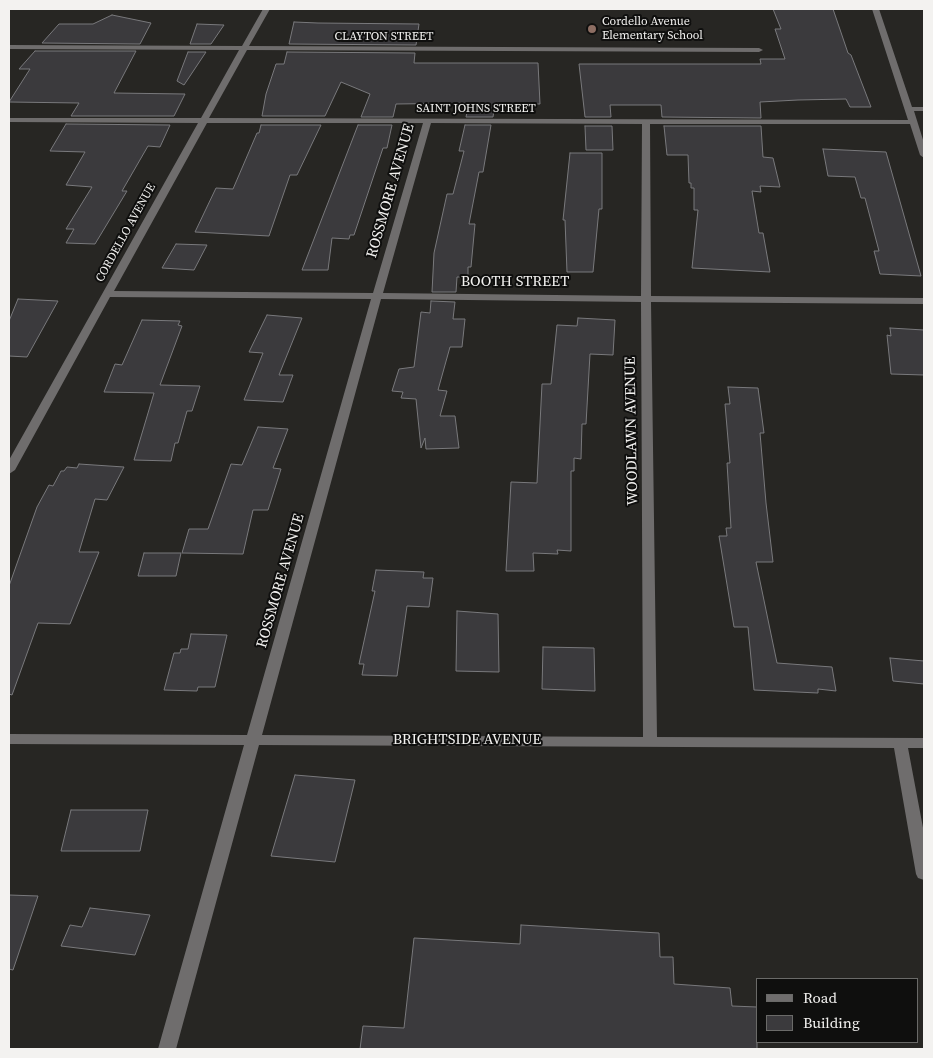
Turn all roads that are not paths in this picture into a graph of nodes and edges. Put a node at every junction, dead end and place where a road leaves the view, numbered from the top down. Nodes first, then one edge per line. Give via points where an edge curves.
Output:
1 (266, 9) edge
2 (876, 9) edge
3 (9, 47) edge
4 (244, 48) junction
5 (759, 50) dead end
6 (910, 109) junction
7 (924, 109) edge
8 (9, 120) edge
9 (202, 121) junction
10 (428, 121) junction
11 (646, 122) junction
12 (914, 122) junction
13 (924, 155) edge
14 (106, 294) junction
15 (377, 296) junction
16 (646, 298) junction
17 (924, 301) edge
18 (9, 470) edge
19 (9, 739) edge
20 (254, 740) junction
21 (650, 741) junction
22 (900, 743) junction
23 (924, 743) edge
24 (924, 874) edge
25 (167, 1049) edge

1 - 4 street, CORDELLO AVENUE
2 - 6 street
3 - 4 street, CLAYTON STREET
4 - 5 street, CLAYTON STREET
4 - 9 street, CORDELLO AVENUE
6 - 7 street
6 - 12 street
8 - 9 street, SAINT JOHNS STREET
9 - 10 street, SAINT JOHNS STREET
9 - 14 street, CORDELLO AVENUE
10 - 11 street, SAINT JOHNS STREET
10 - 15 street, ROSSMORE AVENUE
11 - 12 street, SAINT JOHNS STREET
11 - 16 street, WOODLAWN AVENUE
12 - 13 street
14 - 15 street, BOOTH STREET
14 - 18 street, CORDELLO AVENUE
15 - 16 street, BOOTH STREET
15 - 20 street, ROSSMORE AVENUE
16 - 17 street, BOOTH STREET
16 - 21 street, WOODLAWN AVENUE
19 - 20 street, BRIGHTSIDE AVENUE
20 - 21 street, BRIGHTSIDE AVENUE
20 - 25 street, ROSSMORE AVENUE
21 - 22 street, BRIGHTSIDE AVENUE
22 - 23 street, BRIGHTSIDE AVENUE
22 - 24 street

